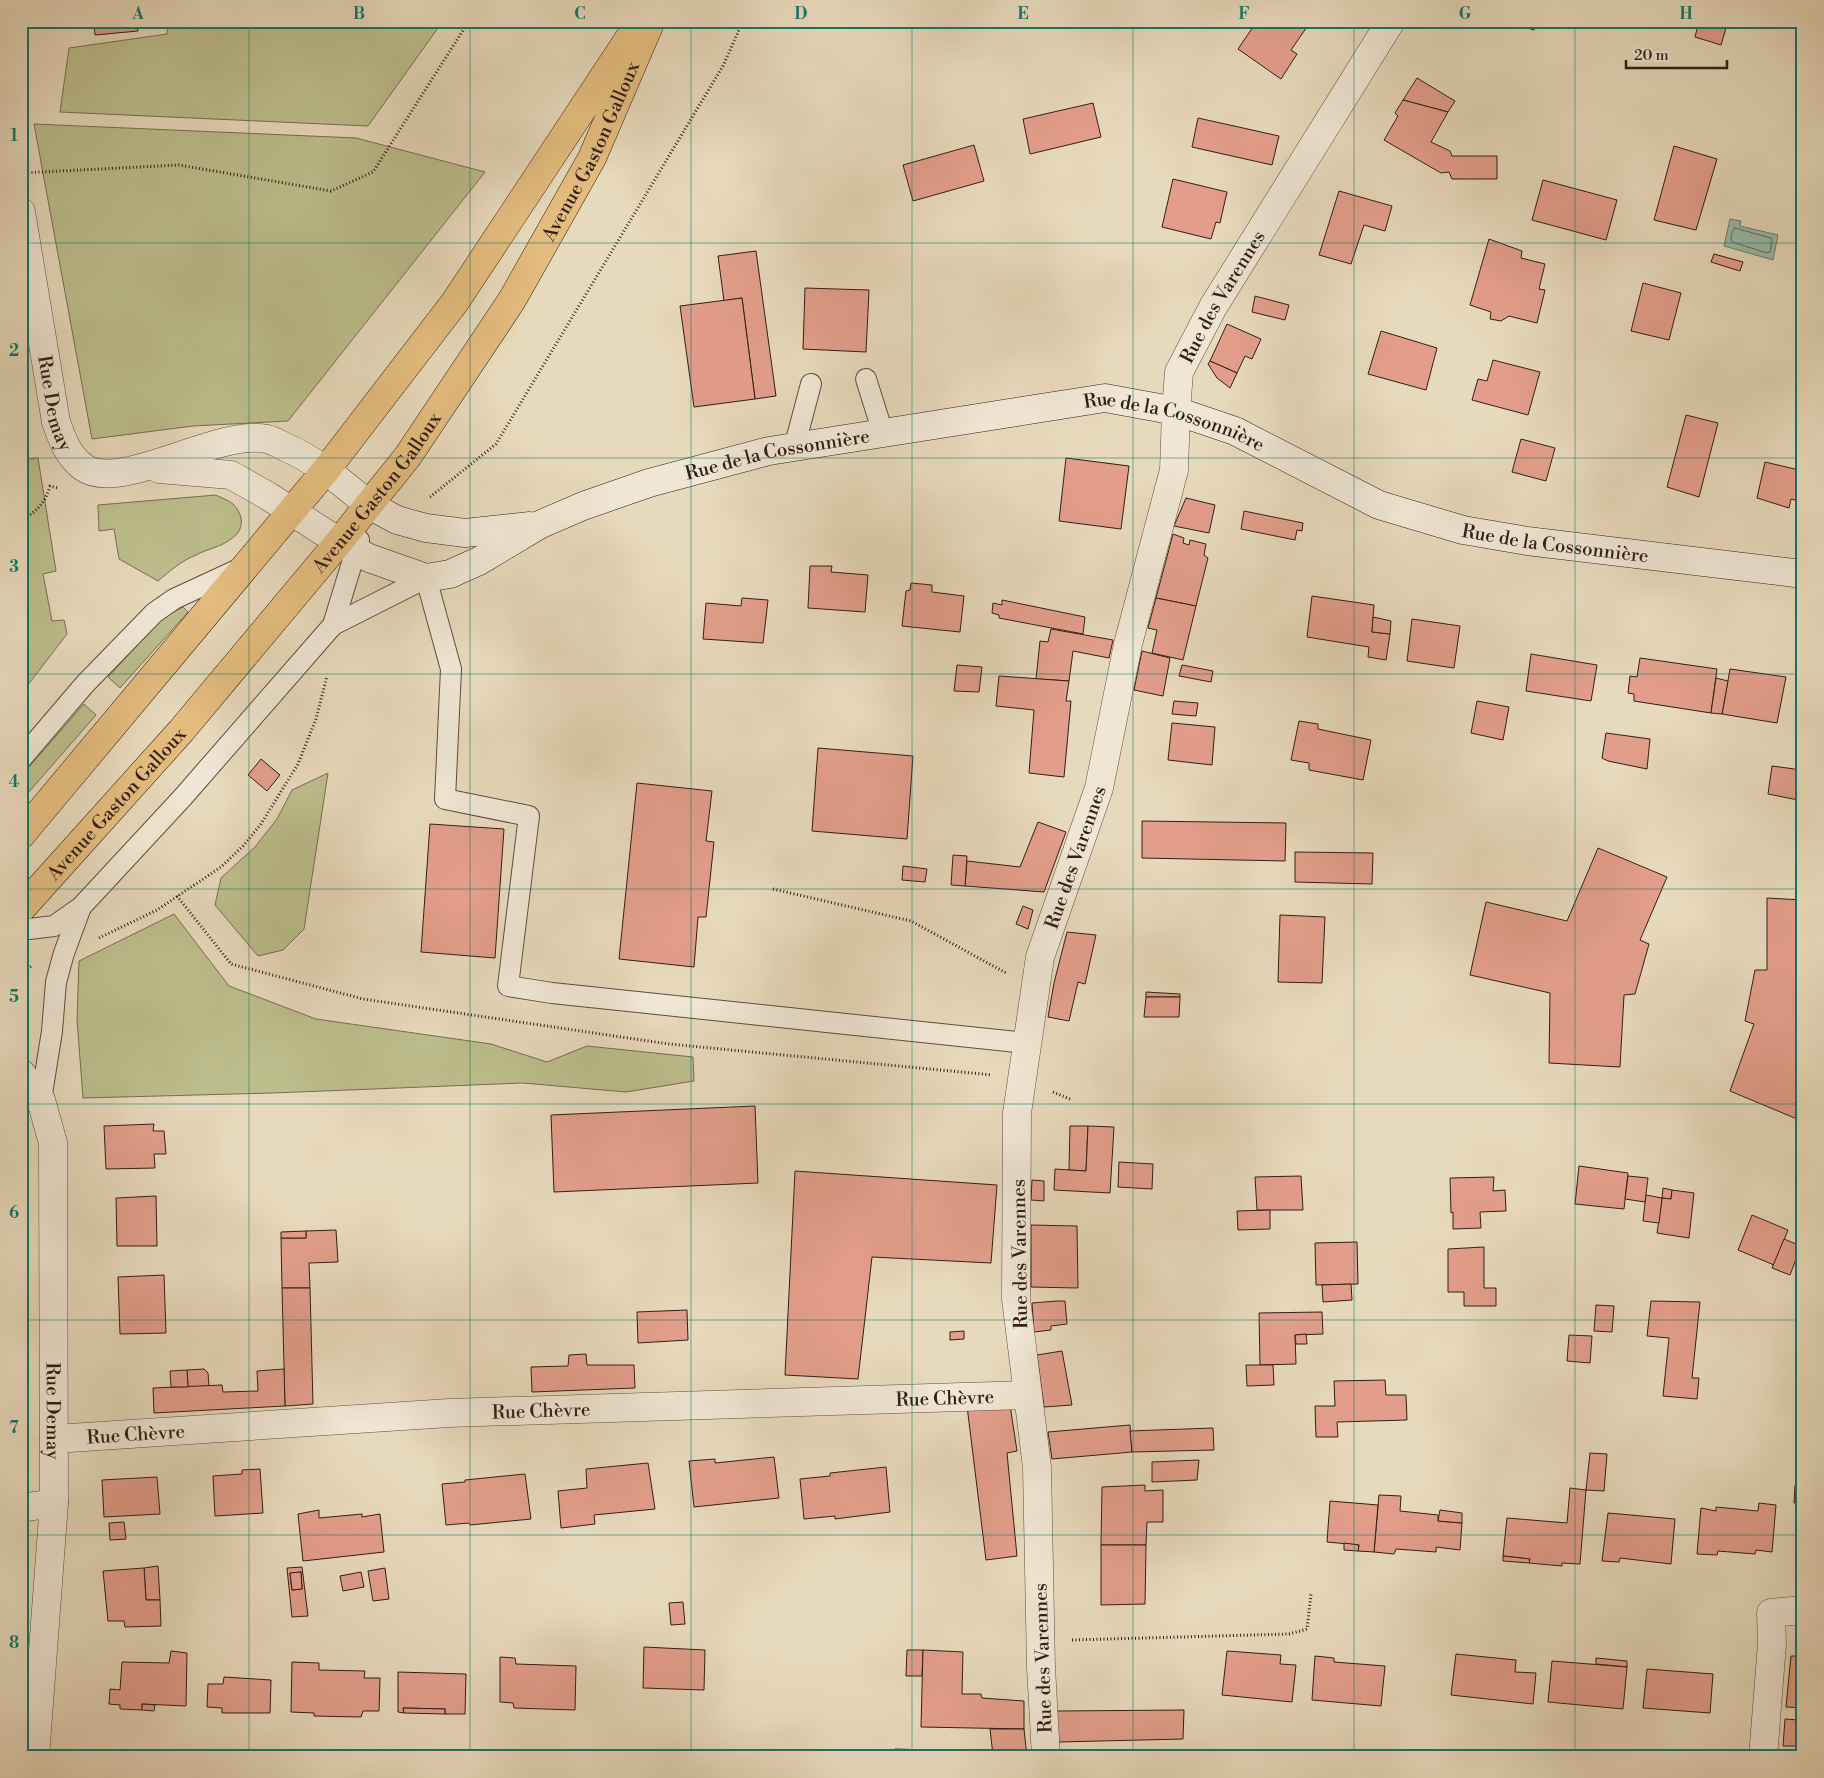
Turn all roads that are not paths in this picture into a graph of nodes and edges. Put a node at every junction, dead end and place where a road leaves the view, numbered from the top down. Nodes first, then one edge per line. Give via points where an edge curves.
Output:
1 (641, 21) edge
2 (651, 21) edge
3 (1391, 21) edge
4 (21, 212) edge
5 (866, 379) dead end
6 (811, 384) dead end
7 (1176, 411) junction
8 (883, 433) junction
9 (794, 448) junction
10 (143, 468) junction
11 (326, 470) junction
12 (369, 505) junction
13 (291, 512) junction
14 (539, 525) junction
15 (348, 547) junction
16 (245, 566) junction
17 (1803, 574) edge
18 (426, 578) junction
19 (333, 625) junction
20 (21, 759) edge
21 (21, 835) edge
22 (80, 907) junction
23 (21, 909) edge
24 (21, 930) edge
25 (1026, 1043) junction
26 (21, 1073) edge
27 (42, 1100) junction
28 (1028, 1395) junction
29 (54, 1439) junction
30 (54, 1503) junction
31 (21, 1508) edge
32 (1803, 1610) edge
33 (35, 1757) edge
34 (1046, 1757) edge
35 (1763, 1757) edge

1 - 11 main road, Avenue Gaston Galloux via 455,302
2 - 12 main road, Avenue Gaston Galloux via 592,158 512,300 408,456
3 - 7 street, Rue des Varennes via 1213,307 1179,372
4 - 10 street, Rue Demay via 56,422 65,446 74,460 95,473
5 - 8 lane
6 - 9 lane
7 - 8 street, Rue de la Cossonnière via 1105,398
7 - 17 street, Rue de la Cossonnière via 1235,431 1379,505 1463,530 1527,541
7 - 25 street, Rue des Varennes via 1174,470 1128,644 1099,788 1040,957
8 - 9 street, Rue de la Cossonnière
9 - 14 street, Rue de la Cossonnière via 649,483
10 - 11 street, Rue Demay via 244,438 267,439 303,454
10 - 13 street, Rue Demay via 232,475
11 - 12 street, Rue Demay
11 - 13 main road, Avenue Gaston Galloux
12 - 14 street, Rue de la Cossonnière via 398,520 465,534
12 - 15 main road, Avenue Gaston Galloux
13 - 15 street, Rue Demay
13 - 16 main road, Avenue Gaston Galloux
14 - 18 street, Rue de la Cossonnière via 479,561 450,574
15 - 18 street, Rue de la Cossonnière
15 - 19 lane
15 - 23 main road, Avenue Gaston Galloux
16 - 20 lane via 174,599 154,613 85,684
16 - 21 main road, Avenue Gaston Galloux
18 - 19 lane
18 - 25 lane via 451,669 445,799 529,816 508,986
19 - 22 lane via 183,798
22 - 24 lane via 54,926
22 - 27 lane via 56,982
25 - 28 street, Rue des Varennes via 1017,1113 1016,1298
26 - 27 street, Rue Demay
27 - 29 street, Rue Demay via 53,1143
28 - 29 street, Rue Chèvre via 450,1413
28 - 34 street, Rue des Varennes via 1037,1467
29 - 30 street, Rue Demay
30 - 31 street
30 - 33 street, Rue Demay
32 - 35 street via 1771,1613 1772,1644

